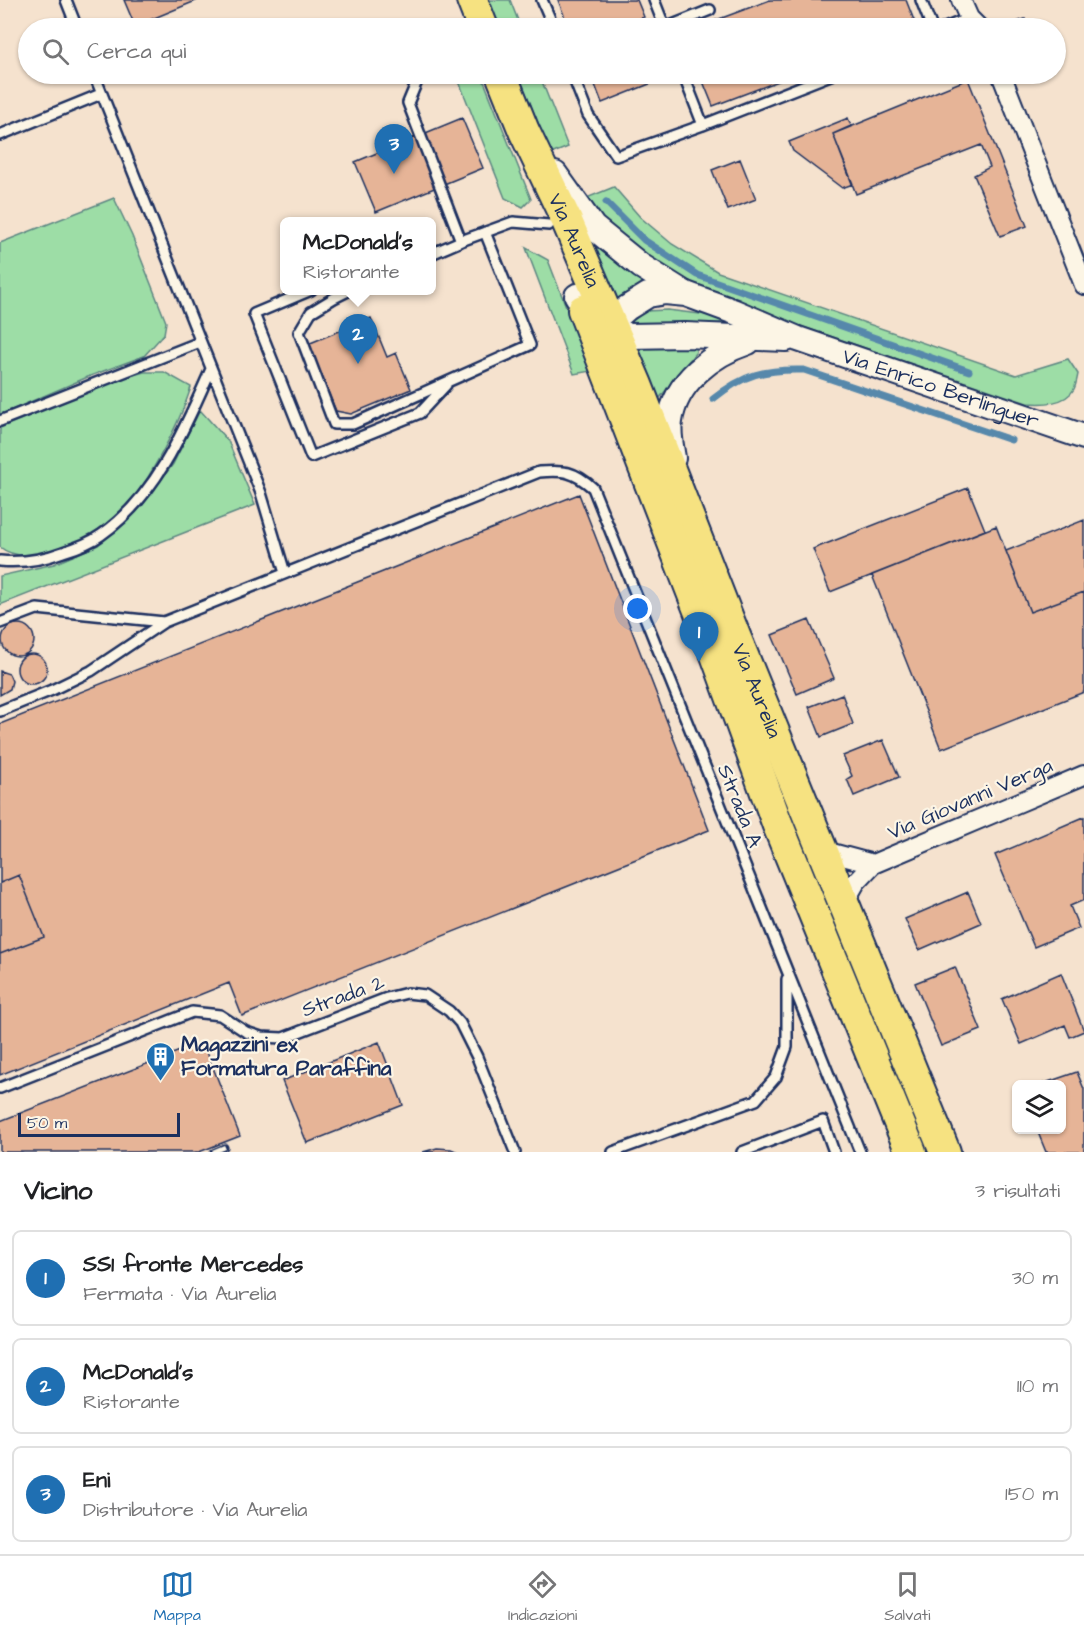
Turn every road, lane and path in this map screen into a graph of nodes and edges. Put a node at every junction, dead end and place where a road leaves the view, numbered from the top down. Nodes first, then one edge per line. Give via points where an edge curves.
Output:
1 (66, 0) edge
2 (542, 0) edge
3 (654, 0) edge
4 (921, 0) edge
5 (962, 0) edge
6 (710, 10) dead end
7 (73, 18) edge
8 (550, 18) edge
9 (662, 18) edge
10 (690, 18) edge
11 (928, 18) edge
12 (971, 18) edge
13 (98, 84) edge
14 (416, 84) edge
15 (505, 84) edge
16 (576, 84) edge
17 (687, 84) edge
18 (808, 84) edge
19 (1005, 84) edge
20 (101, 94) junction
21 (703, 125) junction
22 (524, 131) junction
23 (0, 135) edge
24 (549, 225) junction
25 (485, 232) junction
26 (461, 241) junction
27 (436, 252) edge
28 (1084, 285) edge
29 (686, 294) junction
30 (301, 295) edge
31 (341, 295) edge
32 (577, 296) junction
33 (613, 330) junction
34 (765, 338) junction
35 (798, 339) junction
36 (200, 342) junction
37 (604, 365) junction
38 (211, 369) junction
39 (450, 381) junction
40 (0, 421) edge
41 (1084, 437) edge
42 (677, 487) junction
43 (0, 561) edge
44 (285, 573) junction
45 (164, 622) junction
46 (0, 623) edge
47 (0, 711) edge
48 (1084, 775) edge
49 (821, 848) junction
50 (873, 864) junction
51 (844, 903) junction
52 (787, 974) junction
53 (0, 1088) edge
54 (515, 1152) edge
55 (613, 1152) edge
56 (742, 1152) edge
57 (834, 1152) edge
58 (860, 1152) edge
59 (911, 1152) edge
60 (945, 1152) edge

1 - 7 lane
2 - 8 lane
3 - 9 lane
4 - 11 lane
5 - 12 street
6 - 10 lane
13 - 20 lane
14 - 26 lane via 408,103
15 - 22 main road, Via Aurelia
16 - 21 lane via 588,115 616,156
17 - 21 lane
18 - 21 lane
19 - 28 street
20 - 23 lane
20 - 36 lane
22 - 24 main road, Via Aurelia
22 - 29 street, Via Enrico Berlinguer via 593,227 641,266
22 - 33 main road, Via Aurelia
24 - 25 lane via 513,222
24 - 32 main road, Via Aurelia
25 - 26 lane
25 - 39 lane via 530,345
26 - 27 lane
29 - 33 street, Via Enrico Berlinguer via 648,295 618,316
29 - 35 street, Via Enrico Berlinguer
30 - 39 lane via 254,314 311,457 420,413
31 - 39 lane via 311,312 299,332 334,424 352,424
32 - 33 street via 603,326
32 - 37 main road, Via Aurelia
33 - 34 street, Via Enrico Berlinguer via 629,336
33 - 37 street
33 - 42 main road, Via Aurelia
34 - 35 street, Via Enrico Berlinguer
34 - 42 street, Via Enrico Berlinguer via 730,348 709,360 673,405 669,423
35 - 41 street, Via Enrico Berlinguer
36 - 38 lane
36 - 40 lane
37 - 59 main road, Via Aurelia via 777,823
38 - 43 lane via 150,486 119,522 99,537 47,558 18,563
38 - 44 lane via 261,493
42 - 49 main road, Via Aurelia
44 - 45 lane
44 - 52 lane, Strada A via 539,472 563,471 581,477 593,488
45 - 46 lane via 37,609
45 - 47 lane via 91,671
48 - 50 street, Via Giovanni Verga
49 - 50 street, Via Giovanni Verga
49 - 51 main road, Via Aurelia
50 - 51 street, Via Giovanni Verga
51 - 60 main road, Via Aurelia
52 - 55 lane via 787,1047 776,1077 756,1100
52 - 58 lane, Strada A
53 - 54 lane, Strada 2 via 192,1012 220,1015 261,1037 283,1038 387,998 407,993 425,995 460,1023
56 - 57 lane via 823,1121

